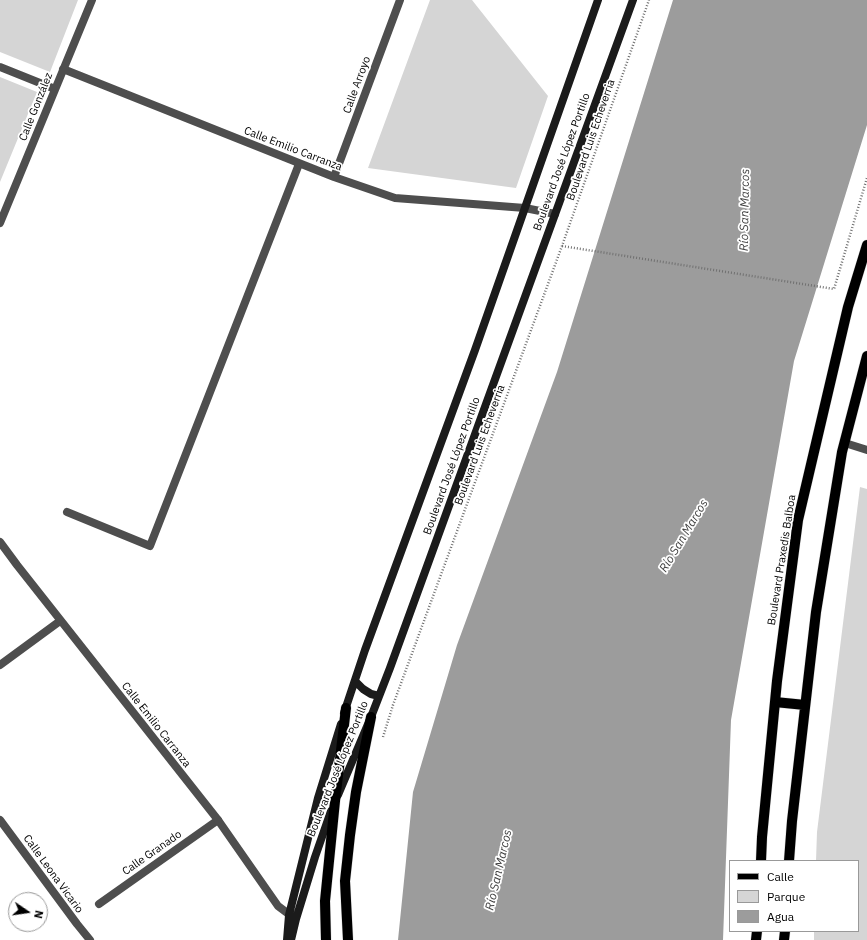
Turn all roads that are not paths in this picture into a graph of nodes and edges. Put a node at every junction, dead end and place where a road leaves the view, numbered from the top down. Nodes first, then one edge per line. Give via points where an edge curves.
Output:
1 (92, 0) edge
2 (400, 0) edge
3 (598, 0) edge
4 (633, 0) edge
5 (0, 67) edge
6 (63, 69) junction
7 (55, 89) junction
8 (299, 164) junction
9 (334, 177) junction
10 (525, 208) junction
11 (555, 214) junction
12 (0, 223) edge
13 (867, 245) edge
14 (867, 356) edge
15 (845, 443) junction
16 (867, 450) edge
17 (68, 512) dead end
18 (0, 542) edge
19 (60, 621) junction
20 (0, 665) edge
21 (355, 681) junction
22 (379, 696) junction
23 (775, 702) junction
24 (805, 705) junction
25 (346, 708) junction
26 (371, 717) junction
27 (335, 801) junction
28 (0, 820) edge
29 (218, 820) junction
30 (761, 860) edge
31 (789, 860) edge
32 (99, 904) dead end
33 (292, 917) junction
34 (90, 940) edge
35 (287, 940) edge
36 (291, 940) edge
37 (326, 940) edge
38 (348, 940) edge

1 - 6 street, Calle González
2 - 9 street, Calle Arroyo
3 - 10 main road, Boulevard José López Portillo
4 - 11 main road, Boulevard José López Portillo
5 - 7 street
6 - 7 street, Calle González
6 - 8 street, Calle Emilio Carranza
7 - 12 street, Calle González
8 - 9 street, Calle Emilio Carranza
8 - 17 street via 150,546
9 - 10 street, Calle Emilio Carranza via 395,198
10 - 11 street, Calle Emilio Carranza
10 - 21 main road, Boulevard José López Portillo
11 - 22 main road, Boulevard José López Portillo
13 - 23 main road, Boulevard Praxedis Balboa via 848,307 798,520
14 - 15 main road
15 - 16 street
15 - 24 main road via 816,612
18 - 19 street, Calle Emilio Carranza
19 - 20 street
19 - 29 street, Calle Emilio Carranza
21 - 22 main road via 370,694
21 - 25 main road, Boulevard José López Portillo
22 - 26 main road, Boulevard José López Portillo
23 - 24 main road
23 - 30 main road, Boulevard Praxedis Balboa
24 - 31 main road
25 - 27 main road
25 - 33 main road, Boulevard José López Portillo via 318,798
26 - 27 main road, Boulevard José López Portillo
26 - 38 main road via 349,842 345,881
27 - 33 main road, Boulevard José López Portillo
27 - 37 main road via 325,901
28 - 34 street, Calle Leona Vicario
29 - 32 street, Calle Granado
29 - 33 street, Calle Emilio Carranza via 278,906
33 - 35 main road, Boulevard José López Portillo
33 - 36 main road, Boulevard José López Portillo

